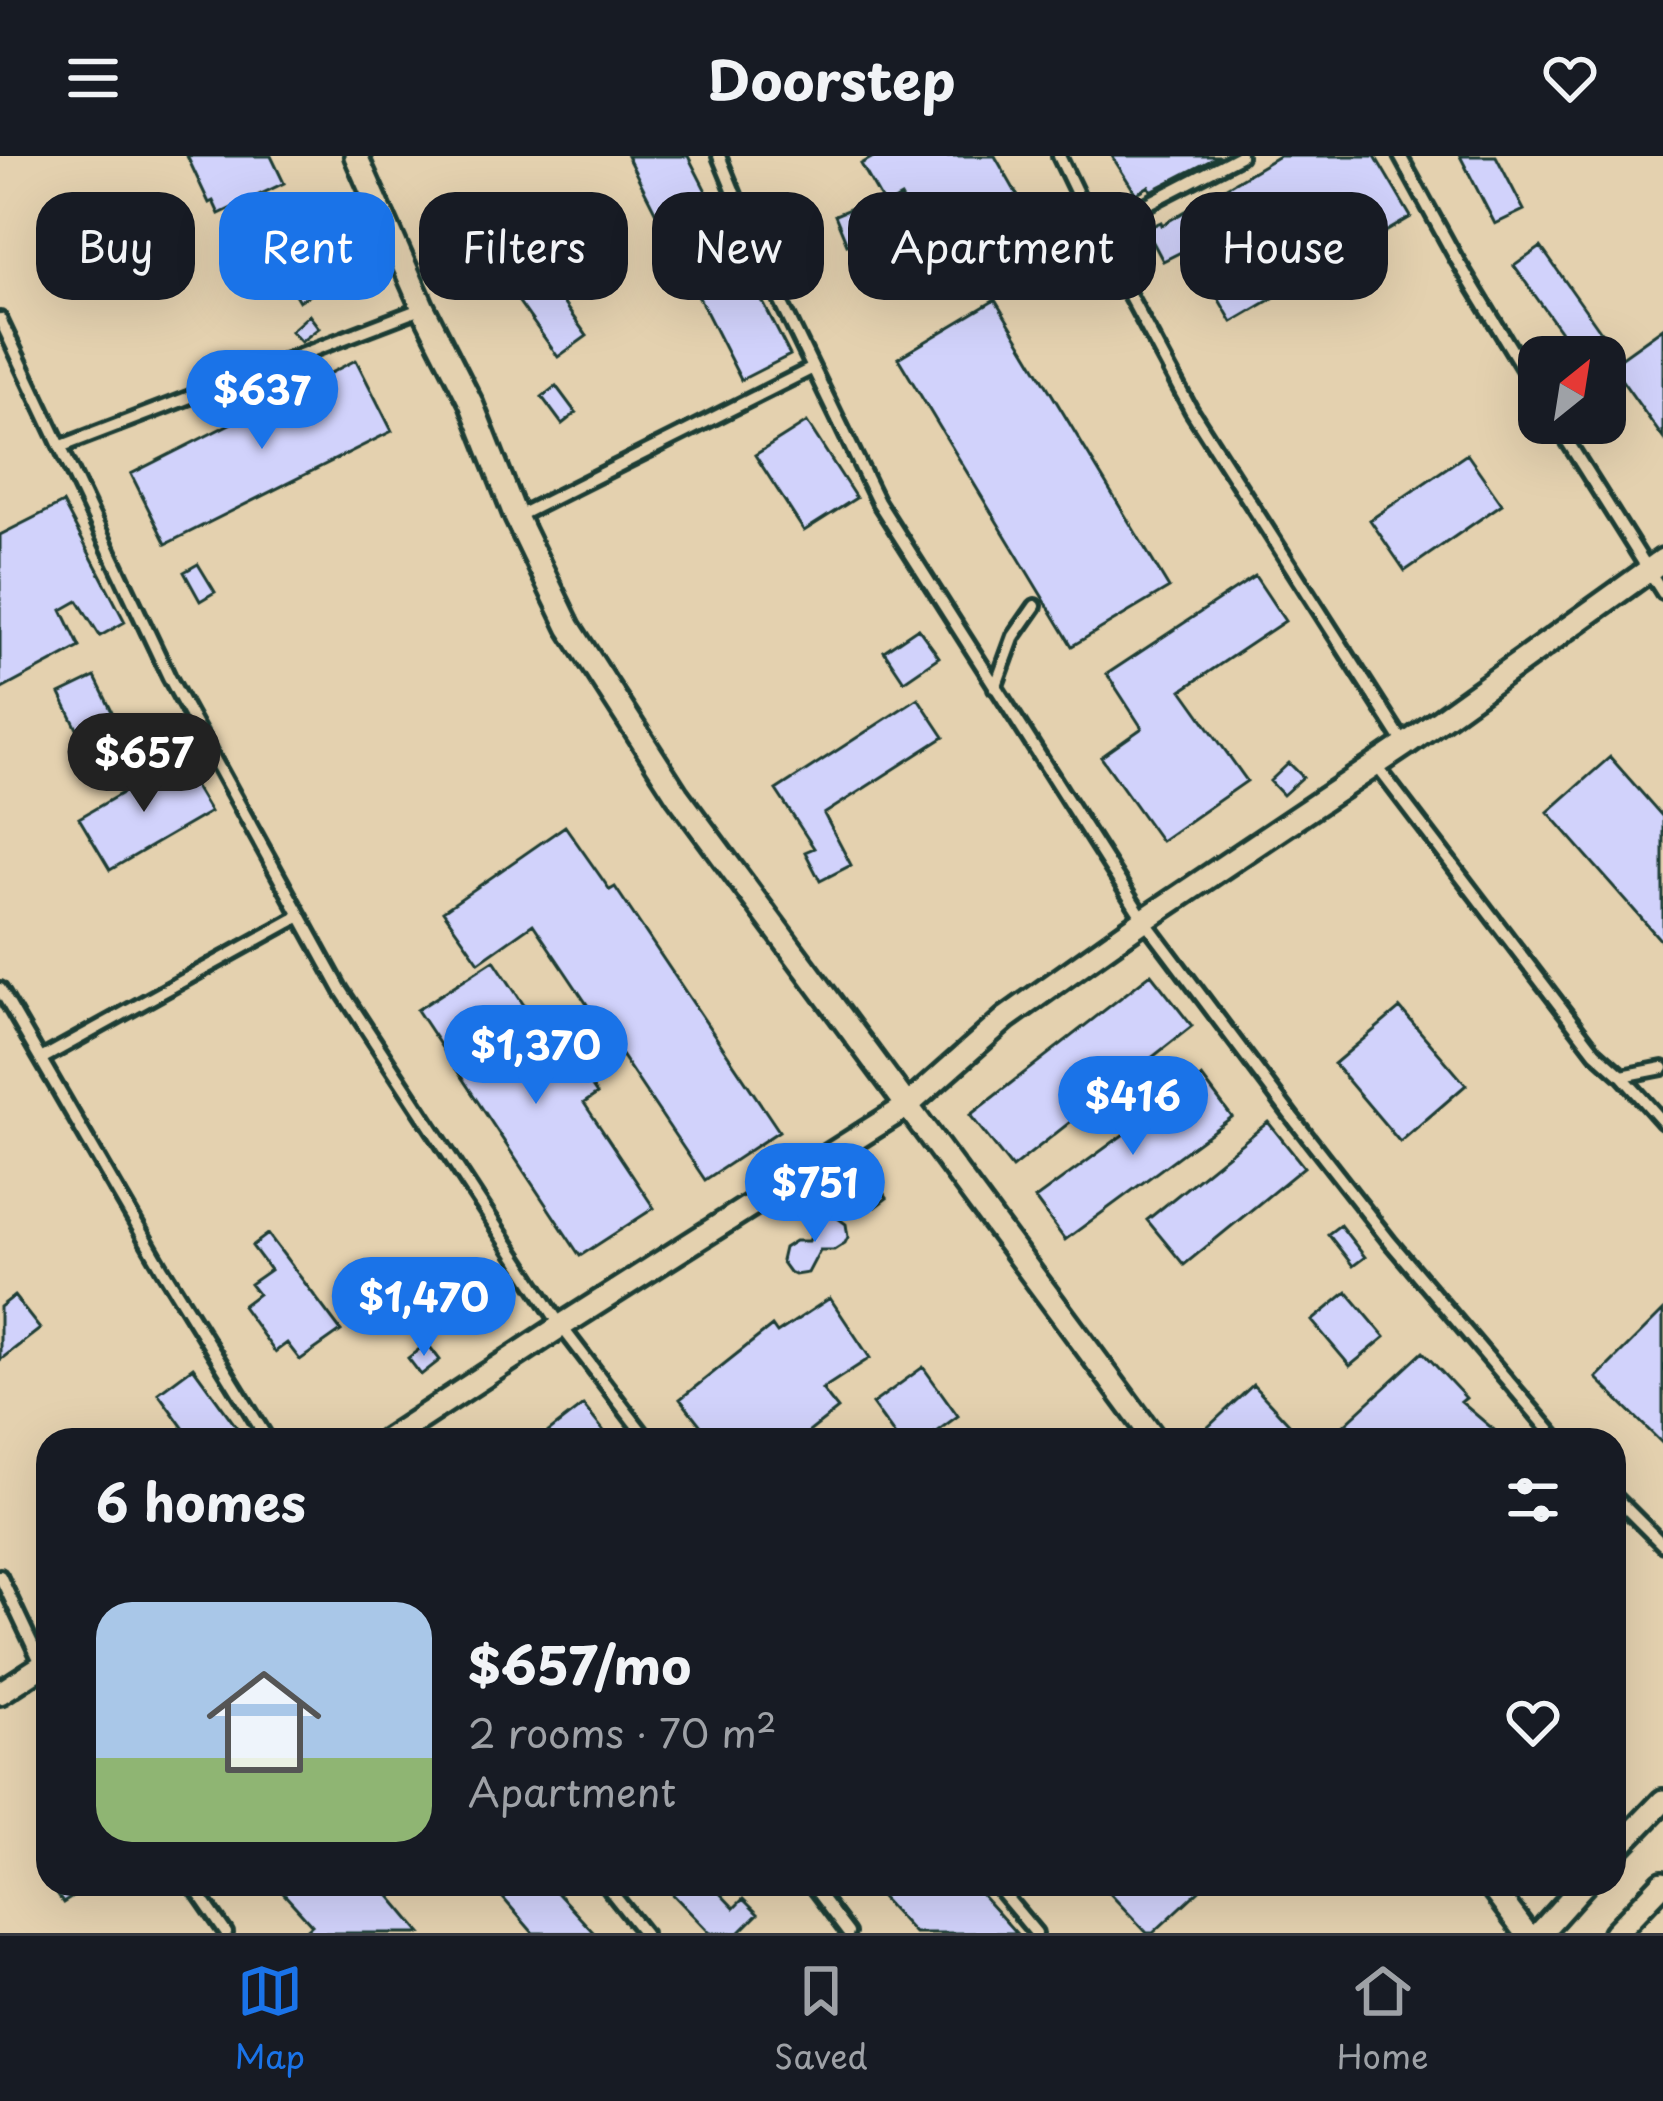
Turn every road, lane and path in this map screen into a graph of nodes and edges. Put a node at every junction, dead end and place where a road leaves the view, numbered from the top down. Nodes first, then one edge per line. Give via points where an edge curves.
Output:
1 (356, 156) edge
2 (719, 156) edge
3 (1059, 156) edge
4 (1240, 156) edge
5 (1400, 156) edge
6 (1076, 192) edge
7 (1156, 199) edge
8 (1132, 300) edge
9 (423, 308) junction
10 (0, 319) edge
11 (1518, 361) edge
12 (813, 368) junction
13 (1571, 444) edge
14 (62, 446) junction
15 (516, 517) junction
16 (1655, 566) edge
17 (1663, 593) edge
18 (1035, 606) dead end
19 (994, 688) junction
20 (1405, 745) junction
21 (1376, 764) junction
22 (300, 916) junction
23 (1144, 920) junction
24 (0, 989) edge
25 (40, 1059) junction
26 (1663, 1069) edge
27 (1622, 1076) junction
28 (907, 1106) junction
29 (1663, 1122) edge
30 (561, 1326) junction
31 (261, 1428) edge
32 (405, 1428) edge
33 (638, 1428) edge
34 (1146, 1428) edge
35 (1548, 1428) edge
36 (1626, 1508) edge
37 (1663, 1545) edge
38 (0, 1576) edge
39 (36, 1648) edge
40 (36, 1674) edge
41 (0, 1693) edge
42 (1663, 1801) edge
43 (1626, 1840) edge
44 (1663, 1883) edge
45 (200, 1896) edge
46 (615, 1896) edge
47 (820, 1896) edge
48 (1005, 1896) edge
49 (1499, 1896) edge
50 (1573, 1896) edge
51 (226, 1933) edge
52 (644, 1933) edge
53 (848, 1933) edge
54 (1036, 1933) edge
55 (1526, 1933) edge
56 (1540, 1933) edge
57 (1616, 1933) edge

1 - 9 street
2 - 12 lane
3 - 6 lane
4 - 7 lane
5 - 11 lane
8 - 20 lane via 1191,410
9 - 14 lane
9 - 15 street
10 - 14 lane
12 - 15 lane
12 - 19 lane via 878,502
13 - 16 lane
14 - 22 lane via 169,677
15 - 28 street via 569,627 677,795
16 - 17 lane
16 - 20 street
18 - 19 lane
19 - 23 lane
20 - 21 street
21 - 23 street
21 - 27 lane via 1595,1052
22 - 25 lane
22 - 30 lane
23 - 28 street via 1006,1018
23 - 35 lane via 1390,1242
24 - 25 lane
25 - 31 lane
26 - 27 lane
27 - 29 lane
28 - 30 street
28 - 34 street
30 - 32 street
30 - 33 lane
36 - 37 lane
38 - 39 lane
40 - 41 street
42 - 43 street
44 - 57 street
45 - 51 lane
46 - 52 lane
47 - 53 lane
48 - 54 lane
49 - 55 street
50 - 56 street

